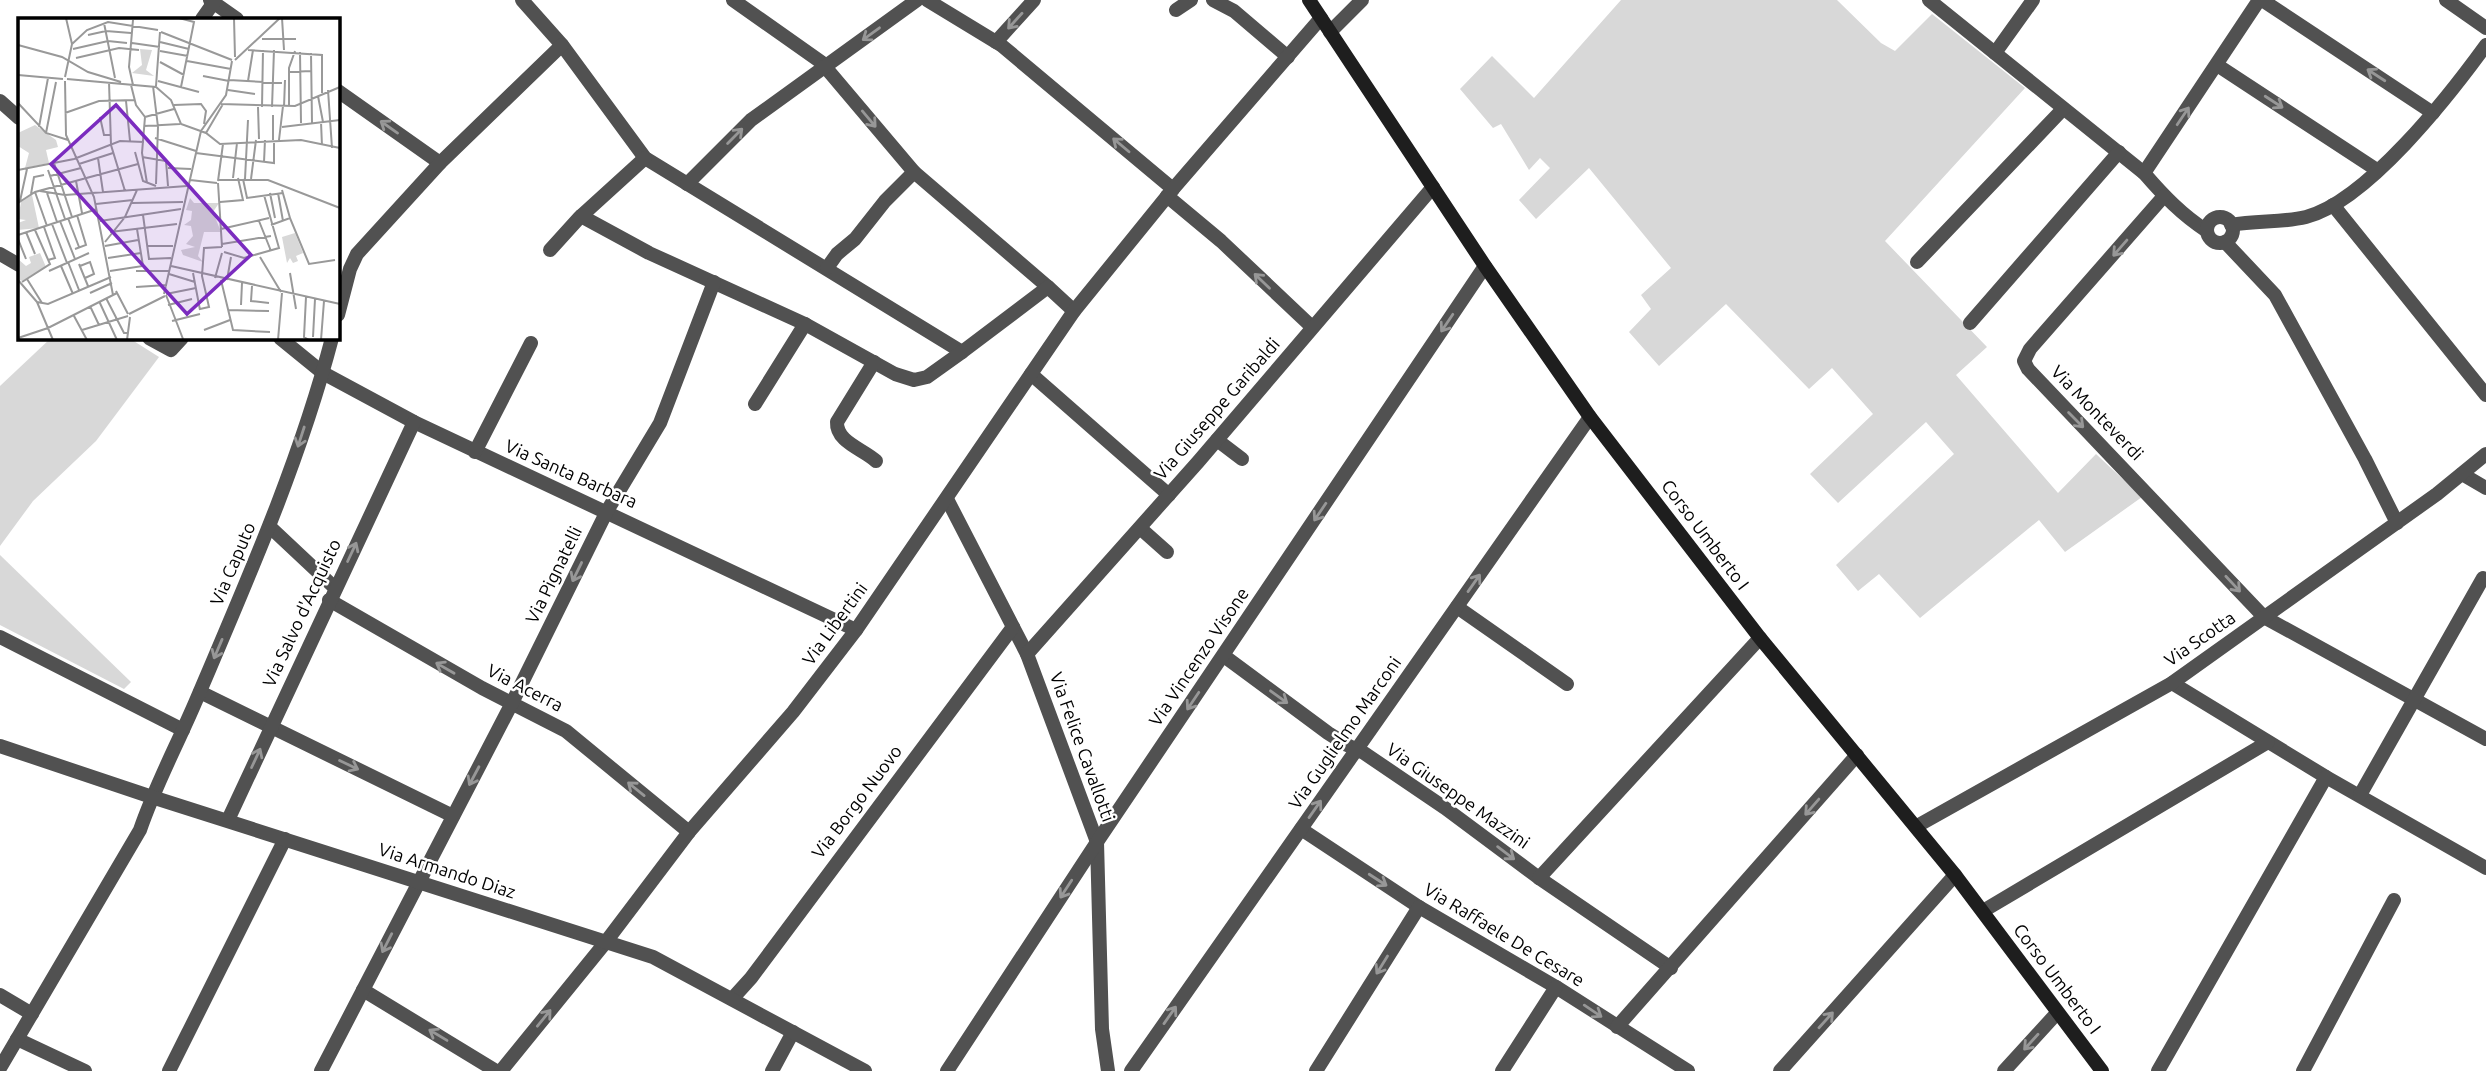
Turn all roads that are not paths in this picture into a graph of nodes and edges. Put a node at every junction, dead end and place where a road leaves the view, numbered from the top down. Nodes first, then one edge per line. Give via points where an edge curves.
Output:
1 (733, 0) edge
2 (917, 0) edge
3 (926, 0) edge
4 (1034, 0) edge
5 (1192, 0) edge
6 (1213, 0) edge
7 (1309, 0) edge
8 (1362, 0) edge
9 (1929, 0) edge
10 (2032, 0) edge
11 (2261, 0) edge
12 (2446, 0) edge
13 (212, 1) edge
14 (530, 2) edge
15 (1176, 10) dead end
16 (203, 18) edge
17 (236, 18) edge
18 (1321, 18) junction
19 (2486, 28) edge
20 (1330, 32) junction
21 (996, 42) junction
22 (562, 45) junction
23 (2486, 45) edge
24 (1995, 53) junction
25 (1287, 57) junction
26 (2217, 65) junction
27 (825, 67) junction
28 (340, 92) edge
29 (0, 102) edge
30 (2063, 109) junction
31 (2433, 113) junction
32 (18, 117) edge
33 (2119, 152) junction
34 (645, 158) junction
35 (440, 163) junction
36 (2377, 170) junction
37 (914, 172) junction
38 (2144, 173) junction
39 (687, 184) junction
40 (1433, 187) junction
41 (1170, 192) junction
42 (2164, 196) junction
43 (2333, 205) junction
44 (581, 216) junction
45 (2231, 225) junction
46 (2207, 230) junction
47 (2225, 242) junction
48 (550, 250) dead end
49 (0, 254) edge
50 (1917, 262) dead end
51 (18, 264) edge
52 (1485, 266) junction
53 (827, 268) junction
54 (714, 282) junction
55 (1048, 287) junction
56 (340, 307) edge
57 (1074, 311) junction
58 (1970, 323) dead end
59 (805, 324) junction
60 (1312, 327) junction
61 (153, 340) edge
62 (180, 340) edge
63 (282, 340) edge
64 (331, 340) edge
65 (531, 343) dead end
66 (962, 352) junction
67 (874, 362) junction
68 (323, 373) junction
69 (1031, 374) junction
70 (2486, 395) edge
71 (755, 404) dead end
72 (1590, 417) junction
73 (414, 422) junction
74 (1217, 440) junction
75 (475, 452) junction
76 (2486, 454) edge
77 (1242, 459) dead end
78 (876, 461) dead end
79 (2462, 474) junction
80 (2486, 488) edge
81 (1169, 495) junction
82 (947, 499) junction
83 (607, 511) junction
84 (2397, 523) junction
85 (270, 527) junction
86 (1140, 528) junction
87 (1167, 552) dead end
88 (2483, 579) dead end
89 (332, 594) junction
90 (1457, 607) junction
91 (2264, 617) junction
92 (1013, 627) junction
93 (856, 630) junction
94 (0, 637) edge
95 (1760, 638) junction
96 (1027, 654) junction
97 (1224, 656) junction
98 (2172, 683) junction
99 (1567, 684) dead end
100 (200, 692) junction
101 (2414, 699) junction
102 (512, 703) junction
103 (271, 726) junction
104 (183, 730) junction
105 (2486, 739) edge
106 (2268, 742) junction
107 (0, 746) edge
108 (1357, 749) junction
109 (1857, 755) junction
110 (2326, 778) junction
111 (2360, 795) junction
112 (152, 797) junction
113 (453, 816) junction
114 (228, 820) junction
115 (1917, 826) junction
116 (1301, 829) junction
117 (689, 832) junction
118 (285, 839) junction
119 (1097, 842) junction
120 (2486, 868) edge
121 (1955, 875) junction
122 (1539, 877) junction
123 (419, 882) junction
124 (2394, 900) dead end
125 (1419, 907) junction
126 (1983, 911) junction
127 (604, 943) junction
128 (1671, 968) junction
129 (1556, 987) junction
130 (363, 989) junction
131 (0, 995) edge
132 (732, 999) junction
133 (2057, 1013) junction
134 (32, 1014) junction
135 (1617, 1027) junction
136 (793, 1032) junction
137 (17, 1039) junction
138 (0, 1068) edge
139 (85, 1071) edge
140 (169, 1071) edge
141 (321, 1071) edge
142 (499, 1071) edge
143 (772, 1071) edge
144 (865, 1071) edge
145 (947, 1071) edge
146 (1108, 1071) edge
147 (1131, 1071) edge
148 (1316, 1071) edge
149 (1502, 1071) edge
150 (1688, 1071) edge
151 (1780, 1071) edge
152 (2004, 1071) edge
153 (2102, 1071) edge
154 (2158, 1071) edge
155 (2302, 1071) edge

1 - 27 street
2 -> 27 street
3 - 21 street
4 -> 21 street
5 - 15 street
6 - 25 street via 1234,11
7 - 18 main road, Corso Umberto I
8 - 20 street
9 - 24 street
10 - 24 street
11 - 26 street
31 -> 11 street
12 - 19 street
13 - 16 street
13 - 17 street
14 - 22 street
18 - 20 main road, Corso Umberto I
18 - 25 street, Via Libertini
20 - 40 main road, Corso Umberto I
41 -> 21 street
22 - 34 street
22 - 35 street
23 - 31 street
24 - 30 street
25 - 41 street, Via Libertini
26 -> 36 street
38 -> 26 street
27 -> 37 street
39 -> 27 street via 751,120
35 -> 28 street
29 - 32 street
30 - 33 street
30 - 50 street
31 - 36 street
33 - 38 street
33 - 58 street
34 - 39 street
34 - 44 street
35 - 56 street via 357,254
36 - 43 street
37 - 53 street
37 - 55 street
38 - 42 street
39 - 53 street
40 - 52 main road, Corso Umberto I
40 - 60 street, Via Giuseppe Garibaldi
41 - 57 street, Via Libertini
60 -> 41 street
42 - 46 street
42 -> 91 street, Via Monteverdi via 2024,361
43 - 45 street via 2307,216
43 - 70 street
44 - 48 street
44 - 54 street
45 - 46 street via 2217,218
45 - 47 street
46 - 47 street via 2213,241
47 - 84 street via 2275,295
49 - 51 street
52 - 72 main road, Corso Umberto I
52 -> 97 street, Via Vincenzo Visone
53 - 66 street
54 - 59 street
54 - 83 street, Via Pignatelli via 660,423
55 - 57 street
55 - 66 street
57 - 69 street, Via Libertini
59 - 67 street
59 - 71 street
60 - 74 street, Via Giuseppe Garibaldi
61 - 62 street via 171,350
63 - 68 street, Via Santa Barbara
64 - 68 street, Via Caputo
65 - 75 street
66 - 67 street via 927,377 914,380
67 - 78 street via 836,430
68 - 73 street, Via Santa Barbara
68 -> 85 street, Via Caputo
69 - 81 street
69 - 82 street, Via Libertini
90 -> 72 street, Via Guglielmo Marconi
72 - 95 main road, Corso Umberto I
73 - 75 street, Via Santa Barbara
89 -> 73 street, Via Salvo d'Acquisto
74 - 77 street
74 - 81 street, Via Giuseppe Garibaldi
75 - 83 street, Via Santa Barbara
76 - 79 street, Via Scotta
79 - 80 street
79 - 84 street, Via Scotta
81 - 86 street, Via Giuseppe Garibaldi
82 - 92 street, Via Felice Cavallotti
82 - 93 street, Via Libertini
83 - 93 street, Via Santa Barbara
83 -> 102 street, Via Pignatelli
84 - 91 street, Via Scotta
85 - 89 street, Via Acerra
85 -> 100 street, Via Caputo
86 - 87 street
86 - 96 street, Via Giuseppe Garibaldi
88 - 101 street
102 -> 89 street, Via Acerra
89 - 103 street, Via Salvo d'Acquisto
90 - 99 street
90 - 108 street, Via Guglielmo Marconi
91 - 98 street, Via Scotta
91 - 101 street
92 - 96 street, Via Felice Cavallotti
92 - 132 street, Via Borgo Nuovo
93 - 117 street, Via Libertini via 793,712
94 - 104 street
95 - 109 main road, Corso Umberto I
95 - 122 street
96 - 119 street, Via Felice Cavallotti
97 -> 108 street, Via Giuseppe Mazzini
97 -> 119 street, Via Vincenzo Visone
98 - 106 street
98 - 115 street, Via Scotta
100 - 103 street
100 - 104 street, Via Caputo
101 - 105 street
101 - 111 street
102 -> 113 street, Via Pignatelli
117 -> 102 street, Via Acerra via 566,731
103 -> 113 street
114 -> 103 street, Via Salvo d'Acquisto
104 - 112 street, Via Caputo
106 - 110 street
106 - 126 street
107 - 112 street, Via Armando Diaz
116 -> 108 street, Via Guglielmo Marconi
108 -> 122 street, Via Giuseppe Mazzini
109 - 115 main road, Corso Umberto I
109 -> 128 street
110 - 111 street
110 - 154 street
111 - 120 street
112 - 114 street, Via Armando Diaz
112 - 134 street, Via Caputo via 141,830
113 - 123 street, Via Pignatelli
114 - 118 street, Via Armando Diaz
115 - 121 main road, Corso Umberto I
116 -> 125 street, Via Raffaele De Cesare
147 -> 116 street, Via Guglielmo Marconi
117 - 127 street, Via Libertini
118 - 123 street, Via Armando Diaz
118 - 140 street
119 -> 145 street, Via Vincenzo Visone
119 - 146 street, Via Felice Cavallotti via 1102,1029
121 - 126 main road, Corso Umberto I
151 -> 121 street
122 - 128 street, Via Giuseppe Mazzini
123 - 127 street, Via Armando Diaz
123 -> 130 street, Via Pignatelli
124 - 155 street
125 - 129 street, Via Raffaele De Cesare
125 -> 148 street
126 - 133 main road, Corso Umberto I
127 - 132 street, Via Armando Diaz via 653,957
142 -> 127 street, Via Libertini
128 - 135 street
129 -> 135 street, Via Raffaele De Cesare
129 - 149 street
130 - 141 street, Via Pignatelli
142 -> 130 street
131 - 134 street
132 - 136 street, Via Armando Diaz
133 -> 152 street
133 - 153 main road, Corso Umberto I
134 - 137 street, Via Caputo
135 - 150 street, Via Raffaele De Cesare
136 - 143 street
136 - 144 street, Via Armando Diaz
137 - 138 street, Via Caputo
137 - 139 street

